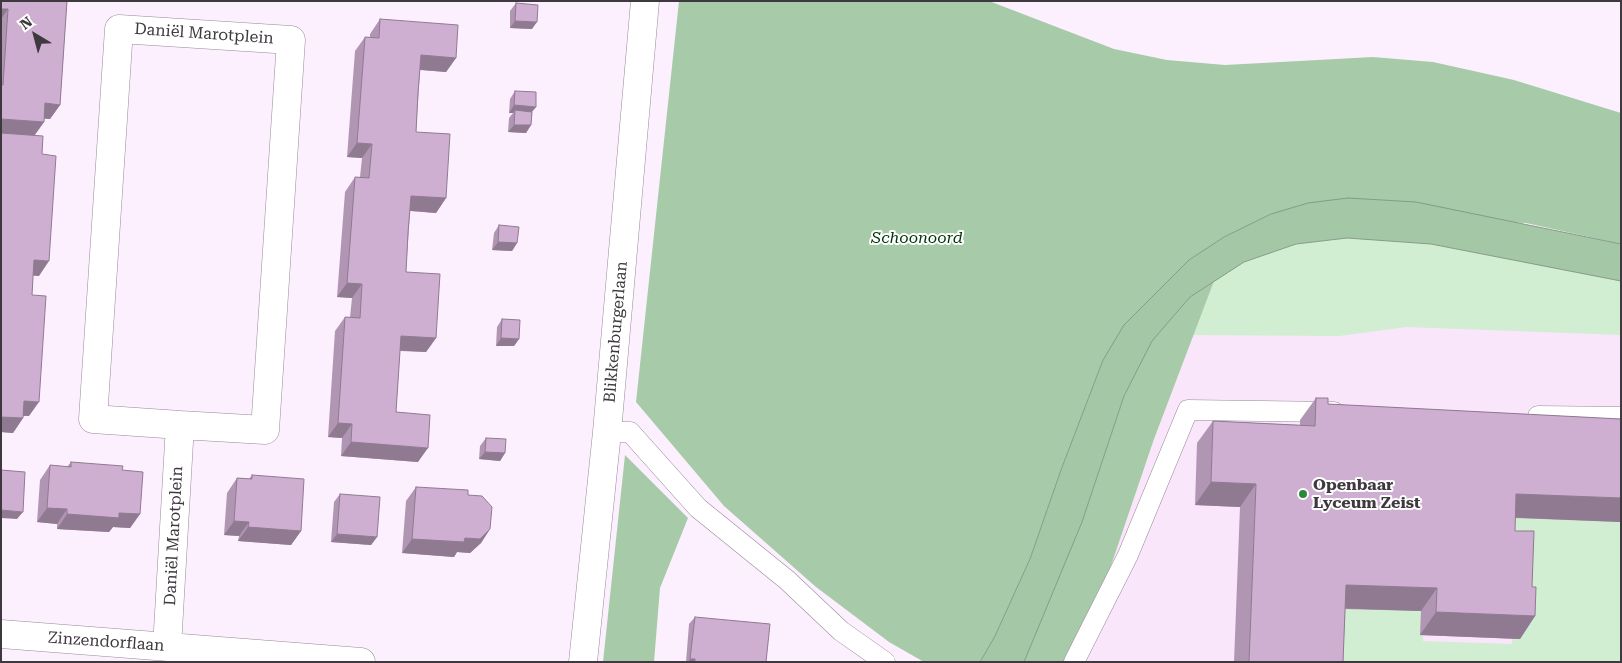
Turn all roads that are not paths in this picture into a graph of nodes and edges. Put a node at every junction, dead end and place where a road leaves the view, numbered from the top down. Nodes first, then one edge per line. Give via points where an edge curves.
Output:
1 (646, 1) edge
2 (1356, 413) edge
3 (1523, 416) edge
4 (1621, 417) edge
5 (180, 425) junction
6 (607, 432) junction
7 (1, 634) edge
8 (167, 647) junction
9 (361, 662) edge
10 (583, 662) edge
11 (885, 662) edge
12 (1074, 662) edge

1 - 6 street, Blikkenburgerlaan
2 - 12 lane via 1188,410 1128,555
3 - 4 lane
5 - 5 street, Daniël Marotplein via 93,419 119,29 291,40 265,430
5 - 8 street, Daniël Marotplein
6 - 10 street, Blikkenburgerlaan
6 - 11 lane via 630,432 698,508 787,580 841,631
7 - 8 street, Zinzendorflaan
8 - 9 street, Zinzendorflaan

